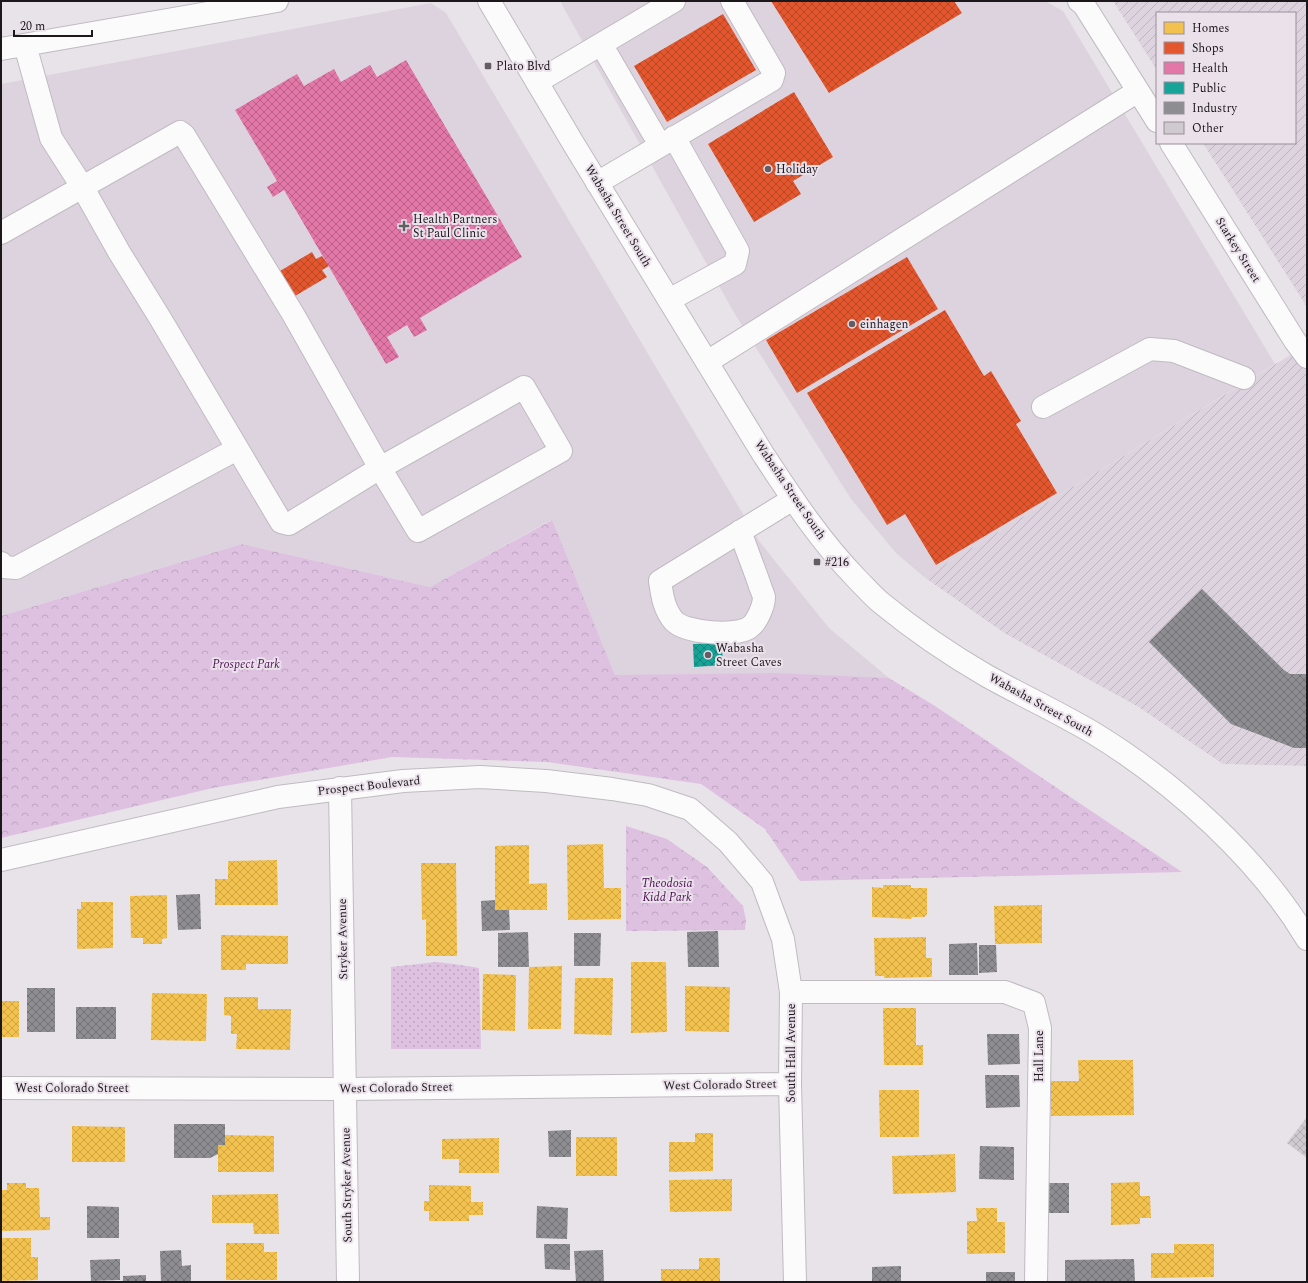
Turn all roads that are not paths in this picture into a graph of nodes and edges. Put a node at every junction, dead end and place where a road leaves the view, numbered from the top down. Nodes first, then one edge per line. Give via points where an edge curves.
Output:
1 (277, 1) edge
2 (488, 1) edge
3 (674, 1) edge
4 (732, 1) edge
5 (1079, 1) edge
6 (601, 44) junction
7 (25, 45) junction
8 (1, 49) edge
9 (537, 82) junction
10 (1138, 91) junction
11 (1156, 119) edge
12 (667, 141) junction
13 (1172, 144) edge
14 (597, 183) junction
15 (83, 188) junction
16 (1, 233) edge
17 (669, 300) junction
18 (1307, 357) edge
19 (707, 362) junction
20 (1244, 378) dead end
21 (1043, 407) dead end
22 (237, 449) junction
23 (380, 468) junction
24 (793, 499) junction
25 (740, 531) junction
26 (1, 563) edge
27 (340, 788) junction
28 (728, 842) joint
29 (1, 860) edge
30 (1307, 940) edge
31 (791, 992) junction
32 (790, 1084) junction
33 (1, 1088) edge
34 (345, 1089) junction
35 (348, 1282) edge
36 (795, 1282) edge
37 (1036, 1282) edge

1 - 7 street
2 - 9 street, Wabasha Street South
3 - 6 street
4 - 12 street via 774,73 772,80
5 - 10 street
6 - 9 street
6 - 12 street
7 - 8 street
7 - 15 street via 51,138
9 - 14 street, Wabasha Street South
10 - 11 street
10 - 19 street
12 - 14 street
12 - 17 street via 738,251 735,264
13 - 18 street, Starkey Street
14 - 17 street, Wabasha Street South
15 - 16 street
15 - 22 street
15 - 23 street via 180,132 184,135 293,314
17 - 19 street, Wabasha Street South
19 - 24 street, Wabasha Street South
20 - 21 street via 1174,351 1150,349
22 - 23 street via 281,522 288,524
22 - 26 street via 16,568 3,567
23 - 23 street via 524,387 561,451 418,531
24 - 25 street
24 - 30 street, Wabasha Street South via 845,566 878,601 915,630 989,677 1095,734 1124,753 1207,819 1284,905
25 - 25 street via 764,597 760,614 750,628 735,631 699,631 674,622 668,613 660,581
27 - 28 street, Prospect Boulevard via 403,781 480,777 612,789 648,795 690,809
27 - 29 street, Prospect Boulevard via 278,797
27 - 34 street, Stryker Avenue
28 - 31 street, South Hall Avenue via 762,882 783,939
31 - 32 street, South Hall Avenue
31 - 37 street, Hall Lane via 1005,992 1034,1003 1040,1028
32 - 34 street, West Colorado Street
32 - 36 street, South Hall Avenue
33 - 34 street, West Colorado Street
34 - 35 street, South Stryker Avenue

